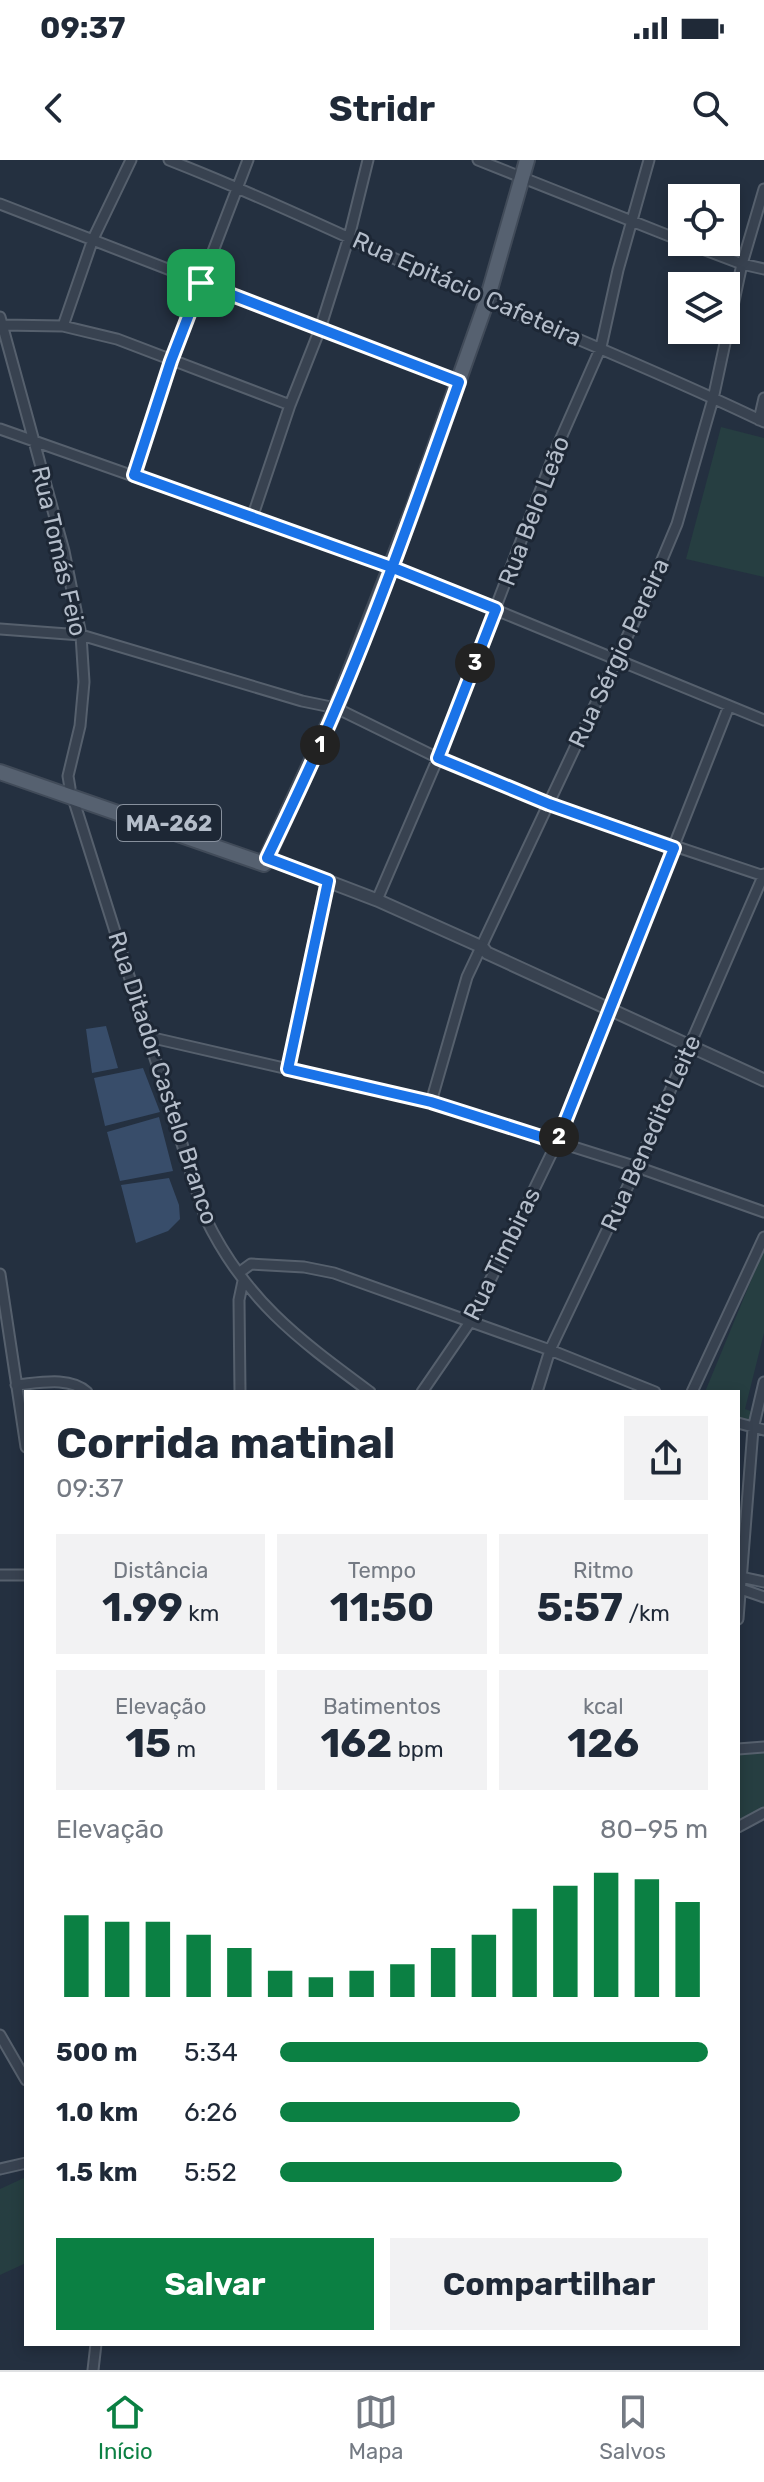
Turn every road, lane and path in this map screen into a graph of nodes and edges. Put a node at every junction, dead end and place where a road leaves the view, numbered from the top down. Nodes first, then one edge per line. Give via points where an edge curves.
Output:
1 (131, 160) edge
2 (169, 160) edge
3 (248, 160) edge
4 (368, 160) edge
5 (478, 160) edge
6 (527, 160) edge
7 (649, 160) edge
8 (522, 178) junction
9 (238, 187) junction
10 (764, 189) edge
11 (0, 204) edge
12 (631, 222) junction
13 (668, 236) edge
14 (349, 237) junction
15 (93, 239) junction
16 (721, 256) edge
17 (742, 264) junction
18 (764, 269) edge
19 (201, 283) junction
20 (487, 300) junction
21 (1, 321) edge
22 (63, 326) junction
23 (320, 329) junction
24 (601, 347) junction
25 (171, 361) junction
26 (459, 382) junction
27 (764, 398) edge
28 (713, 399) junction
29 (290, 405) junction
30 (761, 421) edge
31 (0, 429) edge
32 (33, 441) junction
33 (134, 475) junction
34 (252, 518) junction
35 (391, 567) junction
36 (496, 609) junction
37 (0, 629) edge
38 (81, 635) junction
39 (617, 658) junction
40 (729, 706) junction
41 (336, 708) junction
42 (764, 720) edge
43 (438, 758) junction
44 (0, 764) edge
45 (0, 772) edge
46 (77, 795) junction
47 (549, 804) junction
48 (674, 848) junction
49 (265, 861) junction
50 (764, 875) edge
51 (326, 884) junction
52 (375, 903) junction
53 (482, 951) junction
54 (610, 1011) junction
55 (149, 1037) junction
56 (690, 1047) junction
57 (288, 1069) junction
58 (764, 1080) edge
59 (431, 1102) junction
60 (557, 1142) junction
61 (637, 1167) junction
62 (764, 1212) edge
63 (764, 1237) edge
64 (0, 1274) edge
65 (242, 1276) junction
66 (3, 1316) edge
67 (470, 1322) junction
68 (550, 1350) junction
69 (764, 1382) edge
70 (16, 1385) junction
71 (84, 1390) edge
72 (240, 1390) edge
73 (367, 1390) edge
74 (423, 1390) edge
75 (538, 1390) edge
76 (650, 1390) edge
77 (693, 1390) edge
78 (759, 1429) edge
79 (24, 1435) edge
80 (0, 1575) edge
81 (24, 1575) edge
82 (740, 1578) edge
83 (764, 1582) edge
84 (740, 1590) edge
85 (764, 1597) edge
86 (764, 1747) edge
87 (740, 1749) edge
88 (764, 1813) edge
89 (740, 1826) edge
90 (0, 2035) edge
91 (24, 2077) edge
92 (24, 2163) edge
93 (0, 2169) edge
94 (96, 2346) edge
95 (93, 2370) edge

1 - 15 street
2 - 9 street, Rua Epitácio Cafeteira
3 - 9 street
4 - 14 street
5 - 8 street
6 - 8 main road
7 - 12 street, Rua Belo Leão
8 - 12 street
8 - 20 main road
9 - 14 street, Rua Epitácio Cafeteira
9 - 19 street
10 - 17 street, Rua Sérgio Pereira
11 - 15 street
12 - 13 street
12 - 24 street, Rua Belo Leão
14 - 20 street, Rua Epitácio Cafeteira
14 - 23 street
15 - 19 street
15 - 22 street
16 - 17 street
17 - 18 street
17 - 28 street, Rua Sérgio Pereira
19 - 23 street
19 - 25 street
20 - 24 street, Rua Epitácio Cafeteira
20 - 26 main road
21 - 22 street
21 - 32 street, Rua Tomás Feio
22 - 25 street via 117,339
23 - 26 street
23 - 29 street
24 - 28 street, Rua Epitácio Cafeteira
24 - 36 street, Rua Belo Leão
25 - 29 street
25 - 33 street
26 - 35 main road
27 - 30 street
28 - 30 street, Rua Epitácio Cafeteira
28 - 39 street, Rua Sérgio Pereira via 677,524
29 - 34 street
31 - 32 street
32 - 33 street
32 - 38 street, Rua Tomás Feio
33 - 34 street
34 - 35 street
35 - 36 street
35 - 41 main road
36 - 39 street
36 - 43 street, Rua Belo Leão
37 - 38 street
38 - 41 street
38 - 46 street, Rua Tomás Feio via 80,726 68,776
39 - 40 street
39 - 47 street, Rua Sérgio Pereira
40 - 42 street
40 - 48 street, Rua Timbiras
41 - 43 street
41 - 49 main road
43 - 47 street
43 - 52 street, Rua Belo Leão
44 - 46 main road, MA-262
45 - 46 main road, MA-262
46 - 49 main road, MA-262
46 - 55 street, Rua Ditador Castelo Branco
47 - 48 street
47 - 53 street, Rua Sérgio Pereira
48 - 50 street
48 - 54 street, Rua Timbiras
49 - 51 street, MA-262
50 - 56 street, Rua Benedito Leite
51 - 52 street, MA-262
51 - 57 street
52 - 53 street, MA-262
53 - 54 street, MA-262
53 - 59 street, Rua Sérgio Pereira via 467,977
54 - 56 street, MA-262
54 - 60 street, Rua Timbiras
55 - 57 street
55 - 65 street, Rua Ditador Castelo Branco via 205,1217
56 - 58 street, MA-262
56 - 61 street, Rua Benedito Leite
57 - 59 street
59 - 60 street
60 - 61 street
60 - 67 street, Rua Timbiras
61 - 62 street
61 - 68 street, Rua Benedito Leite
63 - 77 street
64 - 66 street
65 - 67 street via 251,1264 334,1273
65 - 72 street
65 - 73 street, Rua Ditador Castelo Branco via 257,1299 296,1336
66 - 70 street
67 - 68 street
67 - 74 street, Rua Timbiras
68 - 75 street, Rua Benedito Leite
68 - 76 street
69 - 78 street
70 - 71 street via 67,1383
70 - 79 street
78 - 82 street
80 - 81 street
82 - 83 street
82 - 84 street
84 - 85 street
86 - 87 street
88 - 89 street
90 - 91 street
92 - 93 street
94 - 95 street

